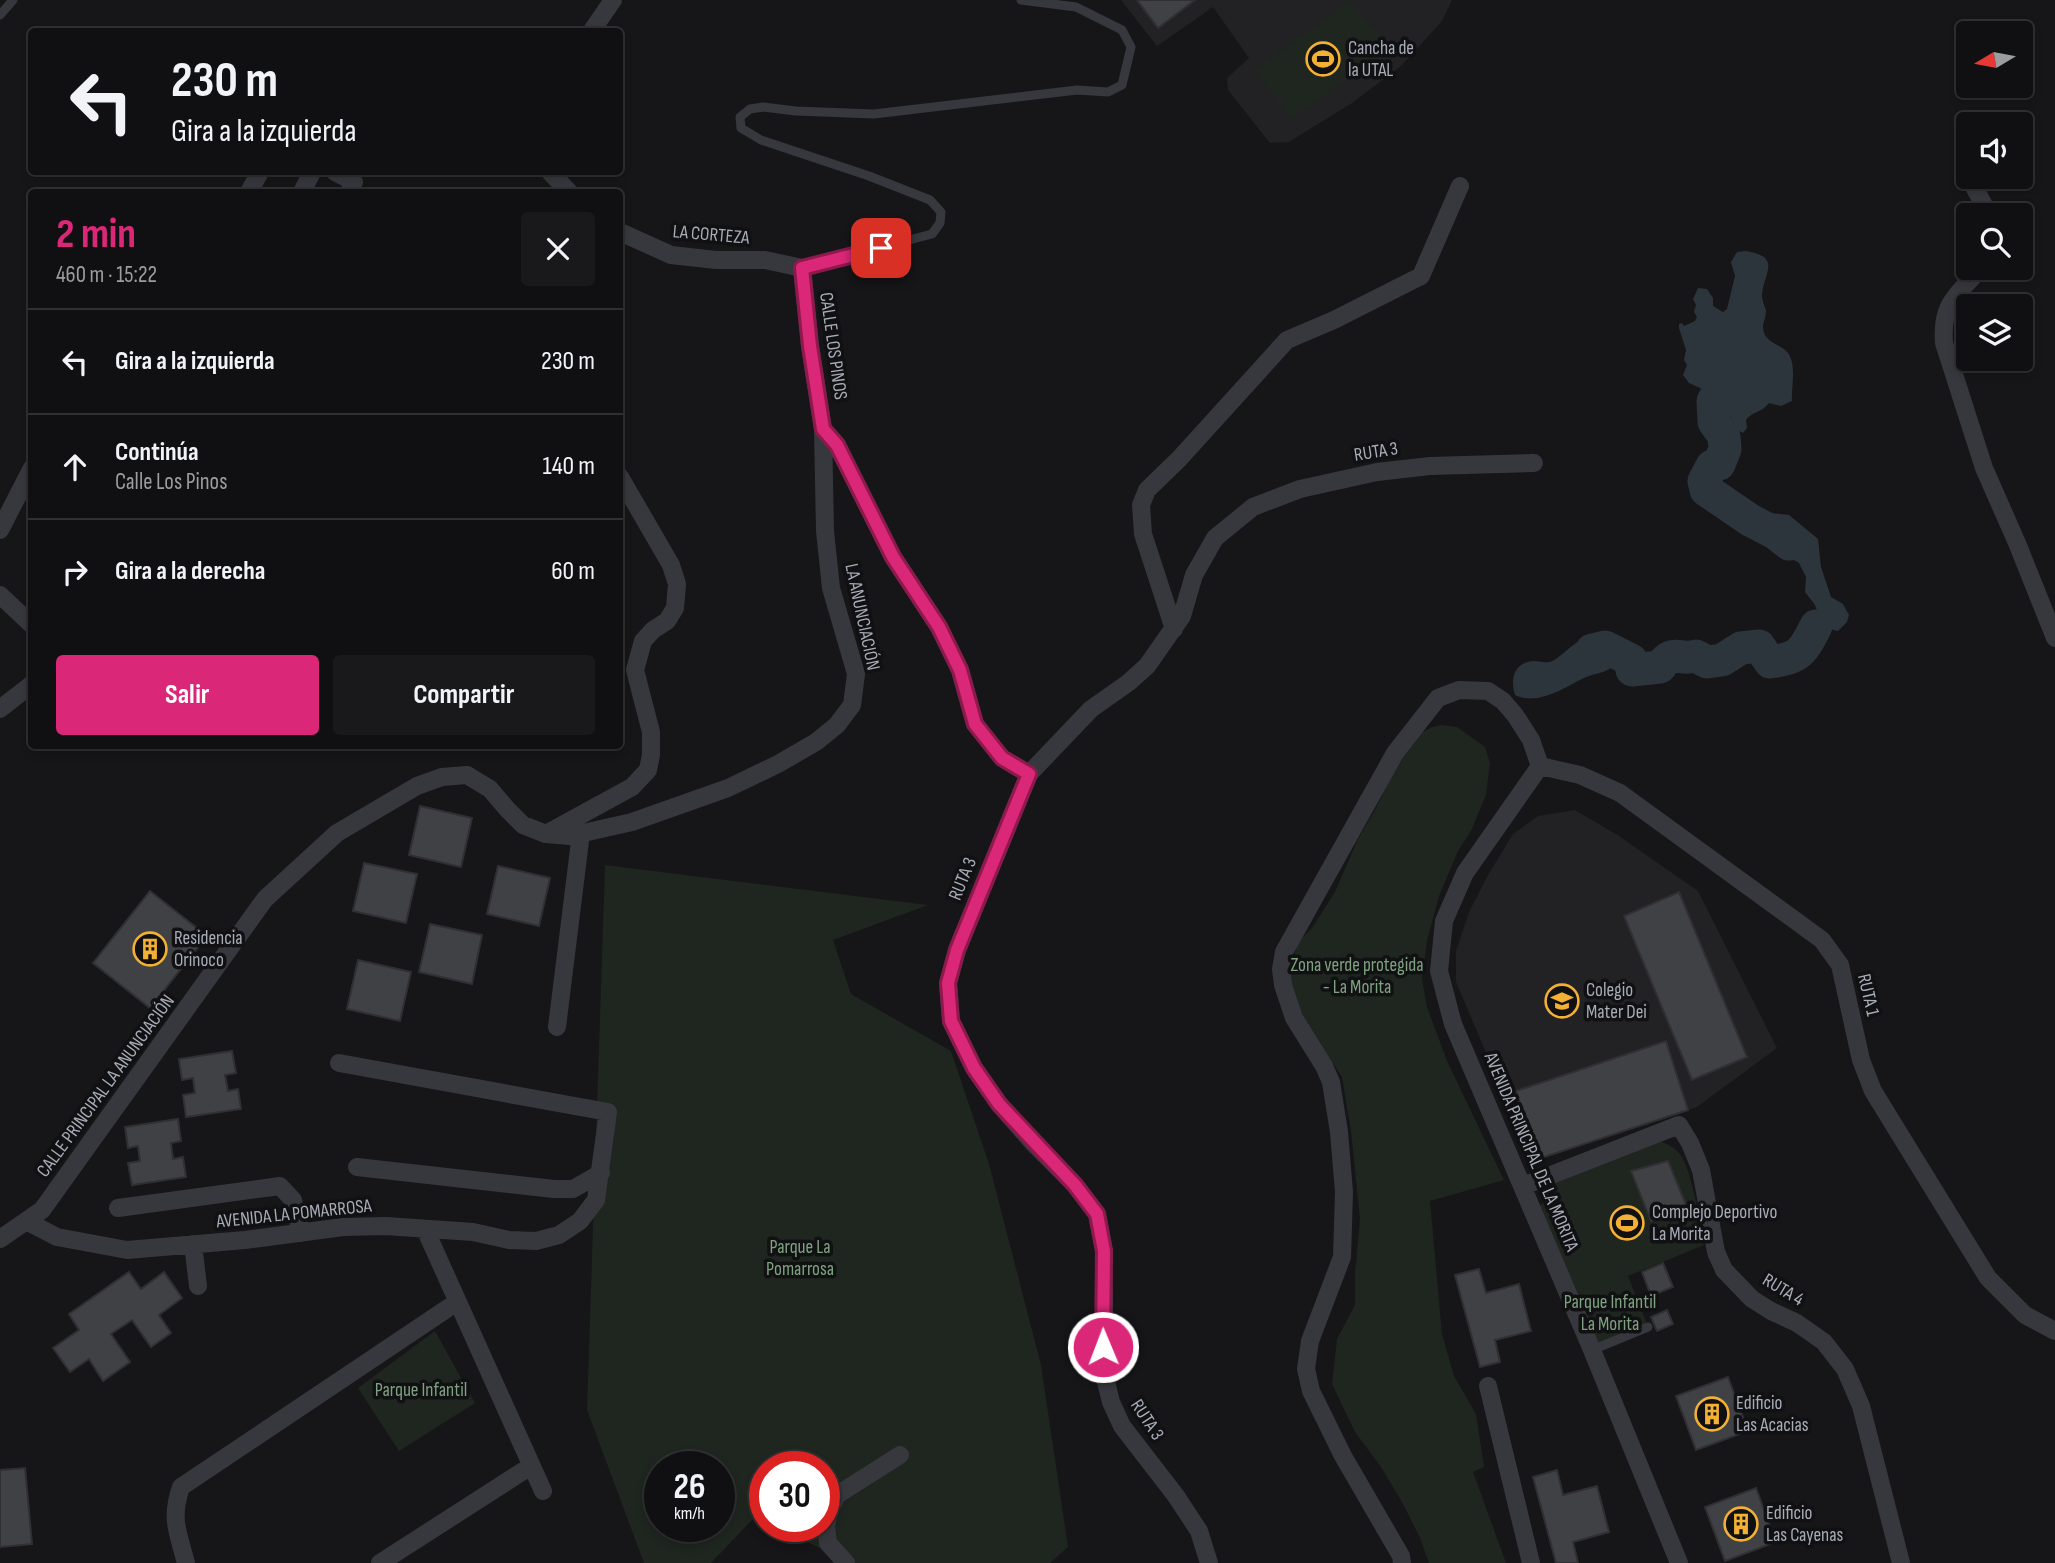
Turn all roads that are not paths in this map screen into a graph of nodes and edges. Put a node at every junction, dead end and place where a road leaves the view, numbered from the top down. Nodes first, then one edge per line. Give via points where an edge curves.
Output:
1 (13, 0) edge
2 (613, 0) edge
3 (1021, 0) edge
4 (0, 15) edge
5 (593, 28) edge
6 (341, 175) edge
7 (553, 175) edge
8 (1460, 186) dead end
9 (350, 189) edge
10 (566, 189) edge
11 (623, 233) edge
12 (802, 268) junction
13 (1970, 280) edge
14 (823, 429) junction
15 (1534, 463) dead end
16 (28, 476) edge
17 (623, 482) edge
18 (0, 530) edge
19 (0, 595) edge
20 (28, 621) edge
21 (1174, 629) junction
22 (2055, 638) edge
23 (28, 687) edge
24 (0, 709) edge
25 (837, 724) joint
26 (1540, 766) junction
27 (1029, 774) junction
28 (581, 833) junction
29 (546, 834) junction
30 (556, 1027) dead end
31 (340, 1063) dead end
32 (357, 1167) dead end
33 (601, 1173) junction
34 (1523, 1186) junction
35 (118, 1208) dead end
36 (28, 1222) junction
37 (425, 1229) junction
38 (301, 1233) junction
39 (0, 1239) edge
40 (194, 1244) junction
41 (198, 1286) dead end
42 (457, 1302) junction
43 (1648, 1327) dead end
44 (2055, 1331) edge
45 (1592, 1350) junction
46 (1488, 1386) dead end
47 (900, 1455) dead end
48 (531, 1466) junction
49 (542, 1491) dead end
50 (186, 1563) edge
51 (380, 1563) edge
52 (846, 1563) edge
53 (1209, 1563) edge
54 (1402, 1563) edge
55 (1531, 1563) edge
56 (1679, 1563) edge
57 (1901, 1563) edge

1 - 4 lane
2 - 5 street
3 - 12 lane via 1076,7 1122,30 1130,47 1122,85 1108,92 1077,90 874,114 763,107 740,117 741,128 761,140 930,200 940,212 940,223 932,234
6 - 9 street via 354,182
7 - 10 street
8 - 21 street via 1421,276 1287,340 1147,490 1141,505 1143,534
11 - 12 street, LA CORTEZA via 671,255 765,260
12 - 14 street, CALLE LOS PINOS
13 - 22 street via 1950,302 1942,323 1944,343 1984,468
14 - 25 street, LA ANUNCIACIÓN via 831,588 856,674 852,705
14 - 27 street via 837,445 893,557 939,627 960,670 975,724 1002,758
15 - 21 street, RUTA 3 via 1377,472 1300,489 1253,507 1215,538 1194,575
16 - 18 street
17 - 29 street via 671,565 677,584 675,608 643,641 635,670 651,732 650,763 632,787
19 - 20 street
21 - 27 street, RUTA 3 via 1147,666 1091,709
23 - 24 street
25 - 28 street, CALLE PRINCIPAL LA ANUNCIACIÓN via 816,742 728,788 632,822
26 - 34 street, AVENIDA PRINCIPAL DE LA MORITA via 1465,873 1444,921 1439,971 1453,1024
26 - 44 street, RUTA 1 via 1580,775 1620,793 1822,940 1840,965 1861,1059 1879,1102 1988,1278 2025,1315
26 - 54 street via 1515,715 1488,691 1459,690 1437,698 1395,753 1284,952 1281,969 1294,1018 1331,1082 1339,1132 1342,1257 1310,1341 1307,1369 1311,1391
27 - 53 street, RUTA 3 via 957,950 948,983 951,1021 974,1068 999,1104 1097,1214 1104,1251 1104,1374 1111,1402 1122,1426 1199,1531
28 - 29 street, CALLE PRINCIPAL LA ANUNCIACIÓN
28 - 30 street
29 - 36 street, CALLE PRINCIPAL LA ANUNCIACIÓN via 523,825 490,789 467,775 417,786 337,833 265,900 43,1210
31 - 33 street via 608,1112
32 - 33 street via 554,1189 573,1189
33 - 37 street, AVENIDA LA POMARROSA via 596,1200 580,1221 559,1235 536,1241 509,1240
34 - 45 street, AVENIDA PRINCIPAL DE LA MORITA
34 - 57 street, RUTA 4 via 1679,1125 1701,1170 1716,1252 1724,1270 1752,1299 1824,1342 1845,1369 1861,1406
35 - 38 street via 280,1186 293,1200
36 - 39 street, CALLE PRINCIPAL LA ANUNCIACIÓN
36 - 40 street, AVENIDA LA POMARROSA via 57,1237 127,1250
37 - 38 street, AVENIDA LA POMARROSA via 343,1227
37 - 42 street
38 - 40 street, AVENIDA LA POMARROSA
40 - 41 street
42 - 48 street
42 - 50 street via 181,1487 175,1518
43 - 45 lane
45 - 56 street, AVENIDA PRINCIPAL DE LA MORITA
46 - 55 street
47 - 52 street via 836,1495 826,1526 828,1543
48 - 49 street
48 - 51 street

